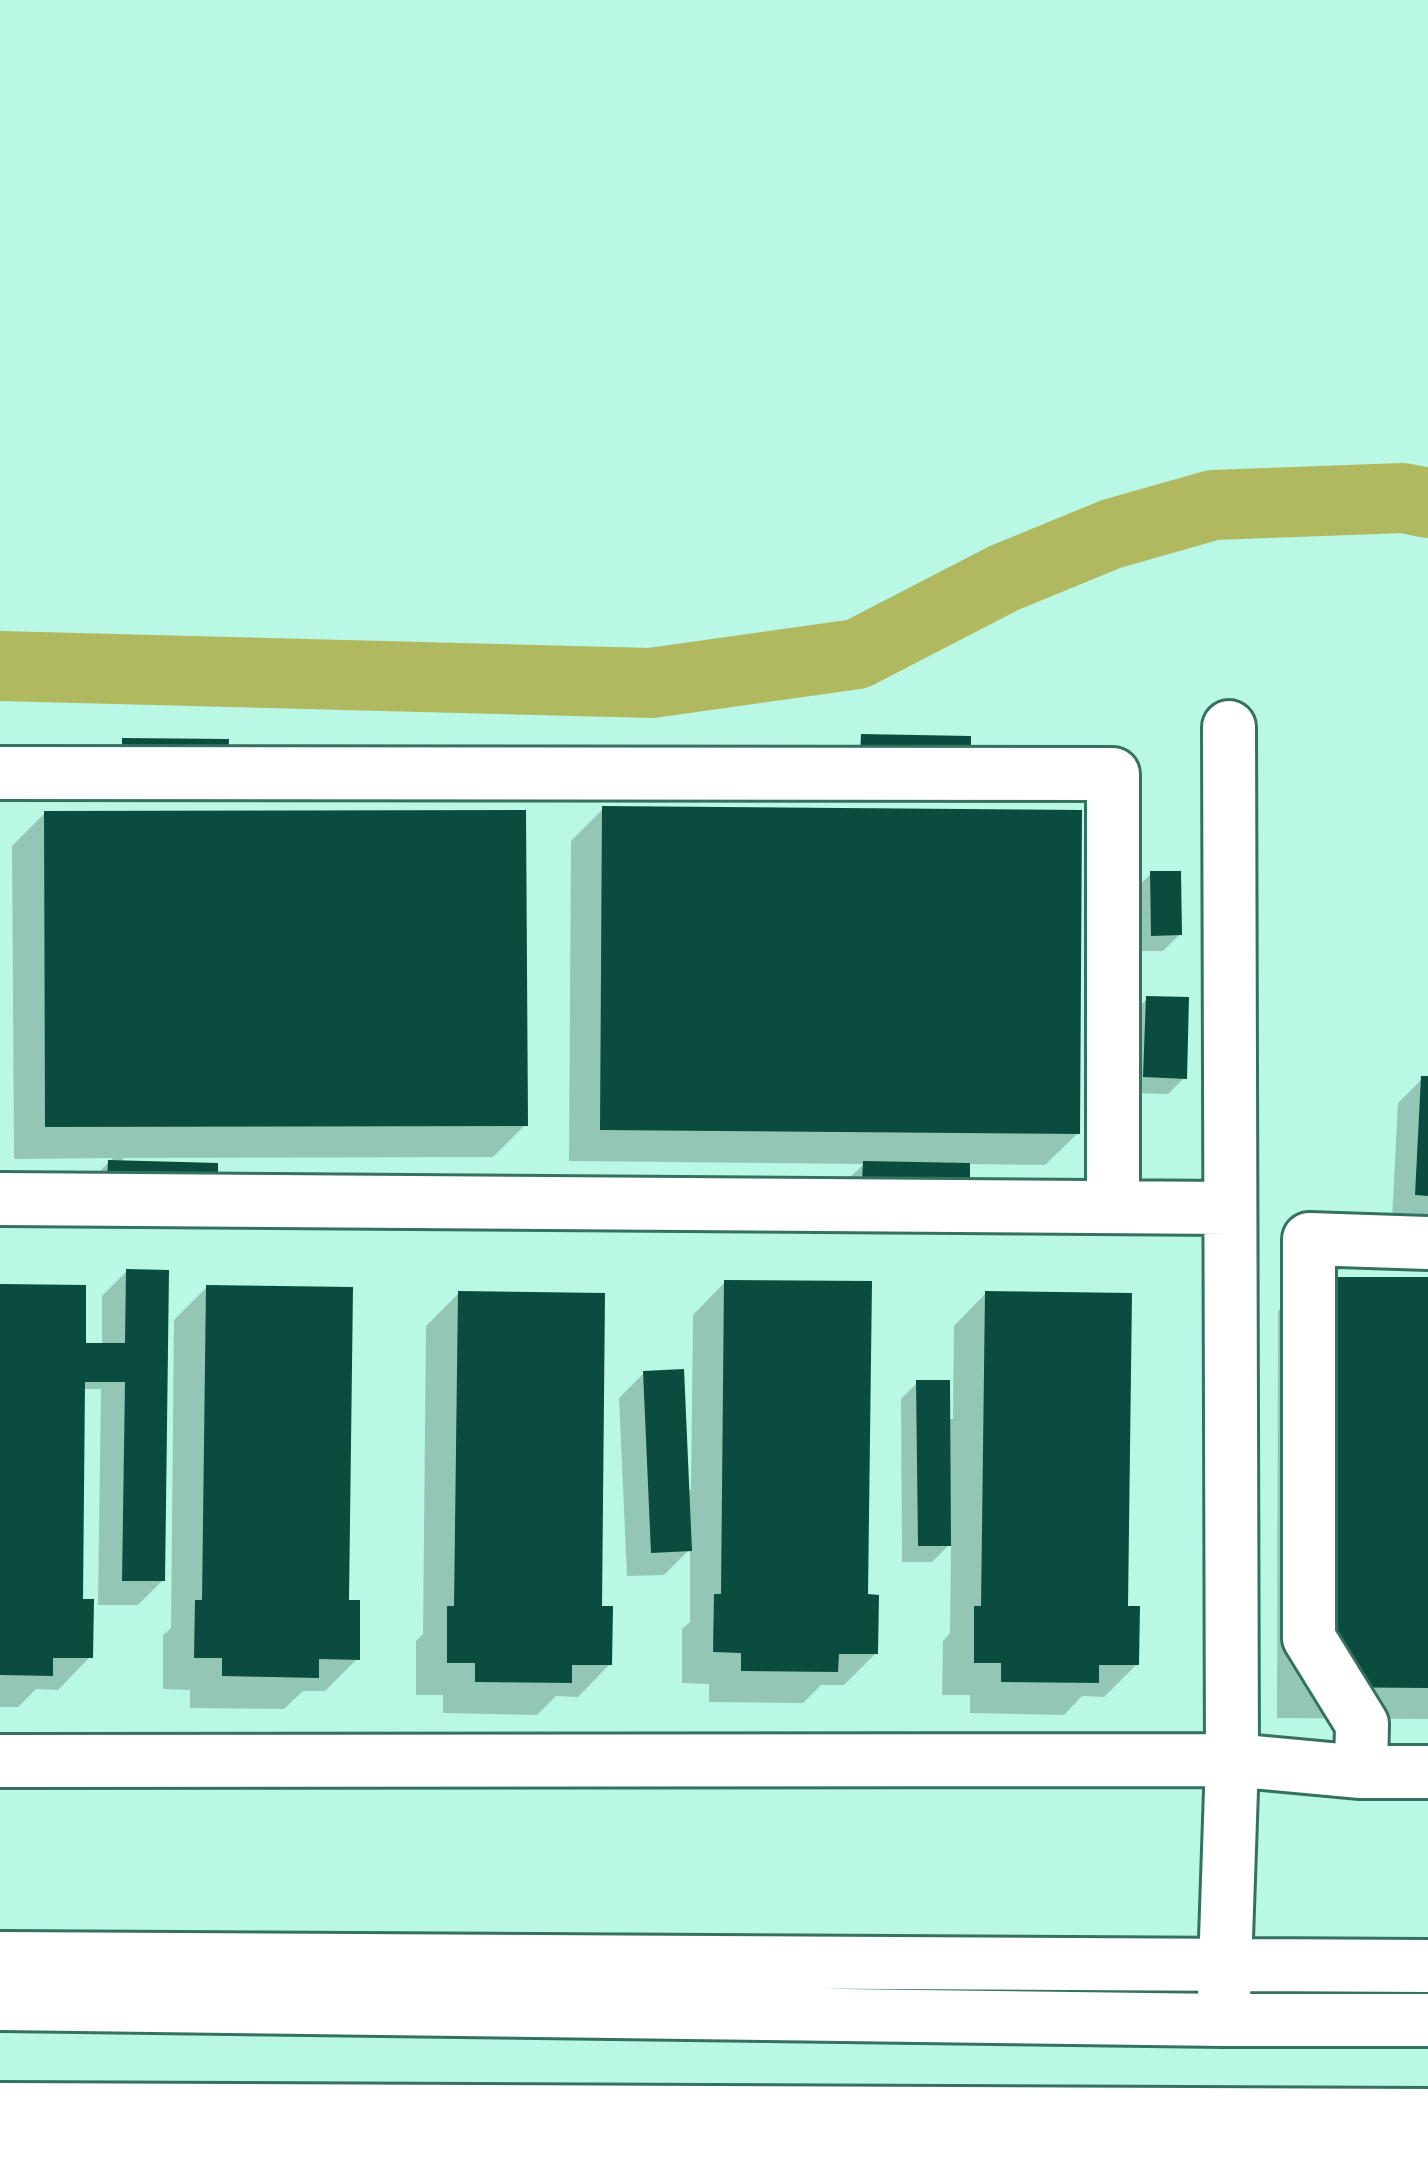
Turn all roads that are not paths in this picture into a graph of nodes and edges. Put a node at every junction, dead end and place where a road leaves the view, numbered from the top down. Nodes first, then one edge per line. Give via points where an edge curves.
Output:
1 (1229, 727) dead end
2 (0, 772) edge
3 (0, 1199) edge
4 (1112, 1207) junction
5 (1229, 1208) junction
6 (1428, 1243) edge
7 (1232, 1760) junction
8 (0, 1761) edge
9 (1361, 1772) junction
10 (1428, 1772) edge
11 (0, 1958) edge
12 (1225, 1963) junction
13 (1428, 1966) edge
14 (0, 2004) edge
15 (1224, 2020) junction
16 (1428, 2020) edge
17 (0, 2109) edge
18 (1428, 2115) edge
19 (0, 2150) edge
20 (1428, 2156) edge

1 - 5 street
2 - 4 street via 1112,774
3 - 4 street
4 - 5 street
5 - 7 street
6 - 9 street via 1309,1239 1309,1638 1362,1724
7 - 8 street
7 - 9 street
7 - 12 street
9 - 10 street
11 - 12 street
12 - 13 street
12 - 15 street
14 - 15 street
15 - 16 street
17 - 18 street
19 - 20 street

